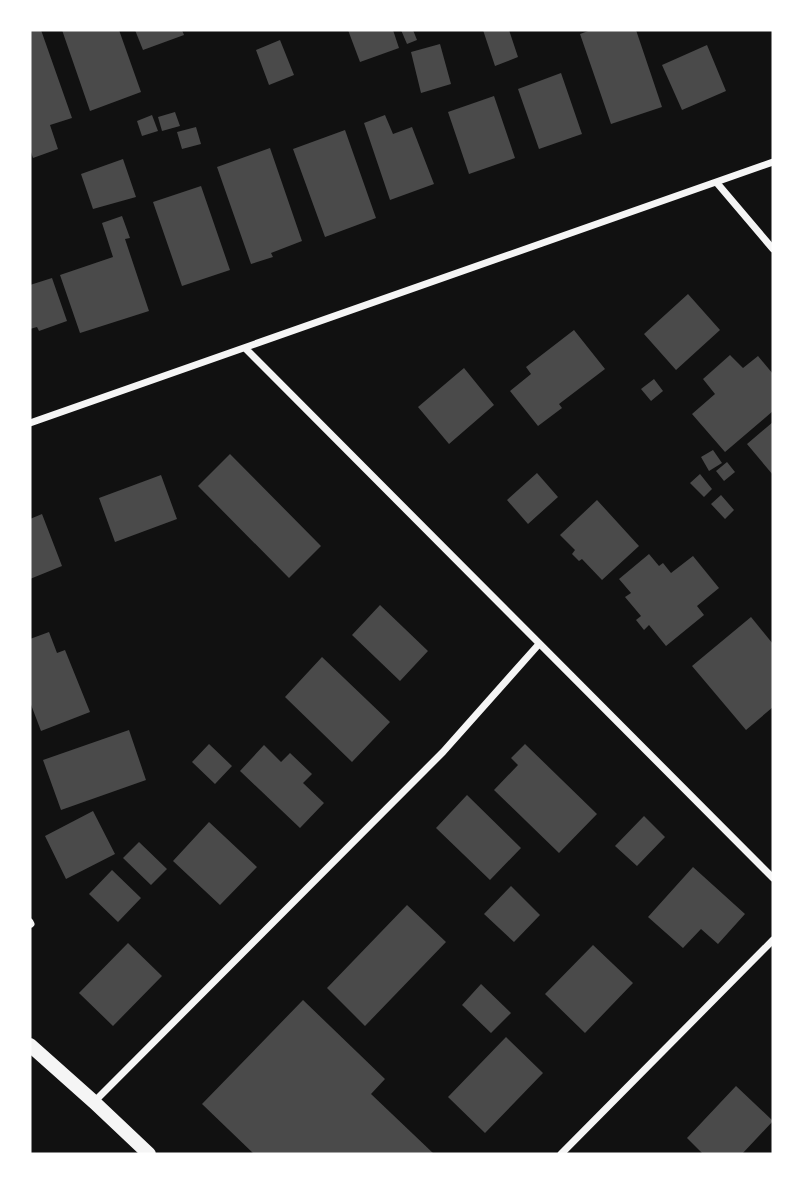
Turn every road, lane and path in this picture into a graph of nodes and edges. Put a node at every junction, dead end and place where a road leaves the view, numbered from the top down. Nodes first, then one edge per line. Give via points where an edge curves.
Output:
1 (773, 162) edge
2 (717, 183) junction
3 (773, 249) edge
4 (245, 348) junction
5 (30, 423) edge
6 (539, 644) junction
7 (773, 878) edge
8 (773, 940) edge
9 (30, 1045) edge
10 (94, 1102) junction
11 (149, 1154) edge
12 (561, 1154) edge

1 - 2 street
2 - 3 street
2 - 4 street
4 - 5 street
4 - 6 street
6 - 7 street
6 - 10 street via 443,752
8 - 12 street
9 - 10 main road
10 - 11 main road

